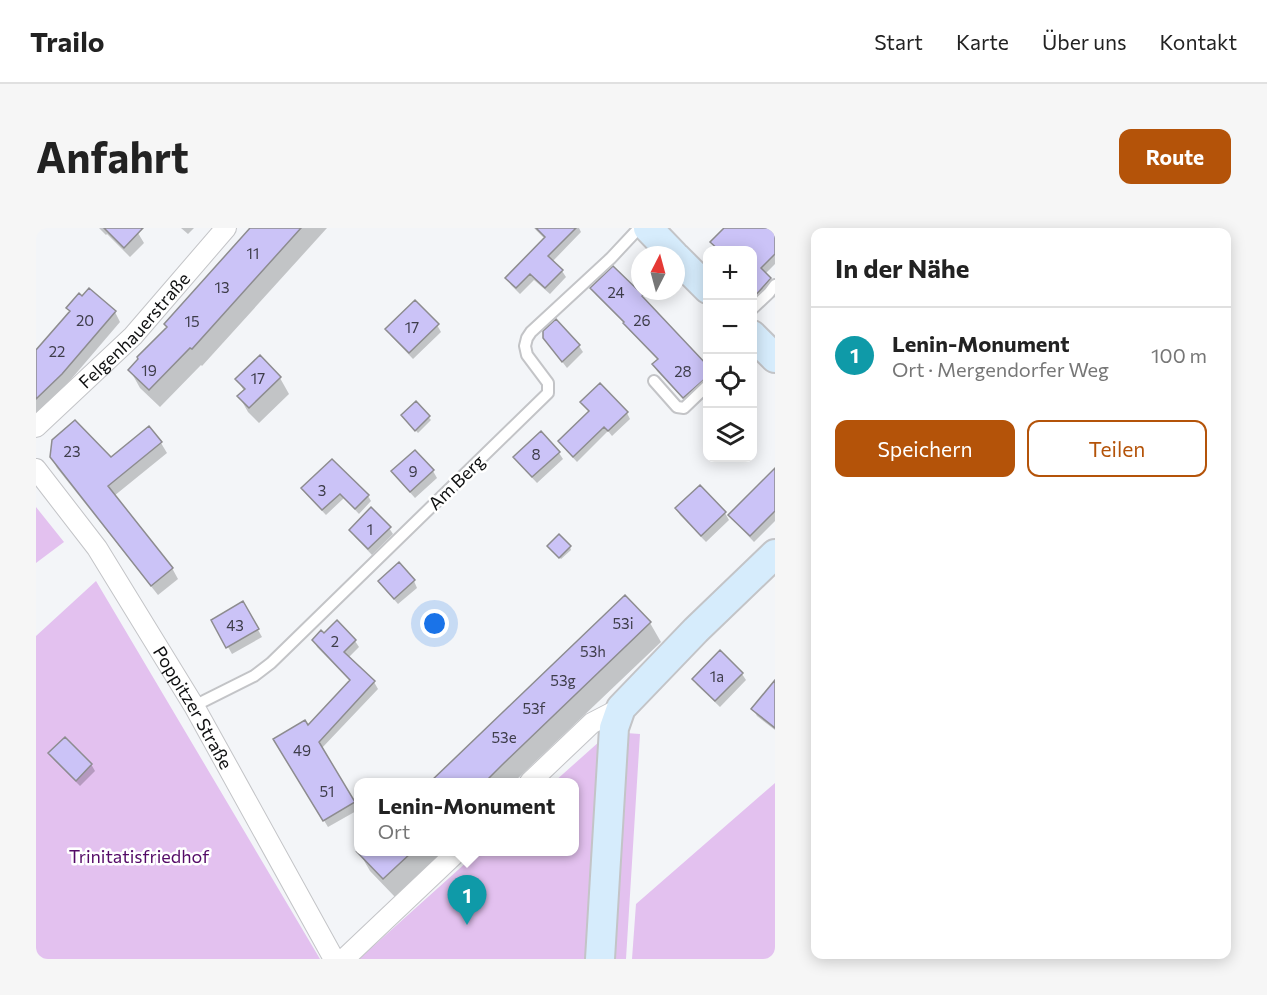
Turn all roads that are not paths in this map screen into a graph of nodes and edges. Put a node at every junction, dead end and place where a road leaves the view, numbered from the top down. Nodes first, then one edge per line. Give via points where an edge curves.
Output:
1 (226, 228) edge
2 (639, 228) edge
3 (648, 228) edge
4 (665, 246) edge
5 (685, 266) edge
6 (703, 284) edge
7 (775, 285) edge
8 (757, 305) edge
9 (654, 381) dead end
10 (703, 390) edge
11 (36, 427) edge
12 (36, 469) edge
13 (775, 554) edge
14 (194, 706) junction
15 (621, 708) junction
16 (535, 778) edge
17 (453, 856) edge
18 (334, 959) edge
19 (344, 959) edge
20 (600, 959) edge

1 - 11 street, Felgenhauerstraße via 134,336
2 - 14 lane, Am Berg via 527,338 527,355 548,383 548,393 271,663 254,676
3 - 4 main road
5 - 6 main road
7 - 8 lane
9 - 10 lane via 677,406 684,408
12 - 14 street, Poppitzer Straße via 97,548
13 - 15 main road
14 - 18 street, Poppitzer Straße
15 - 16 street via 592,723
15 - 20 main road via 614,728
17 - 19 street

